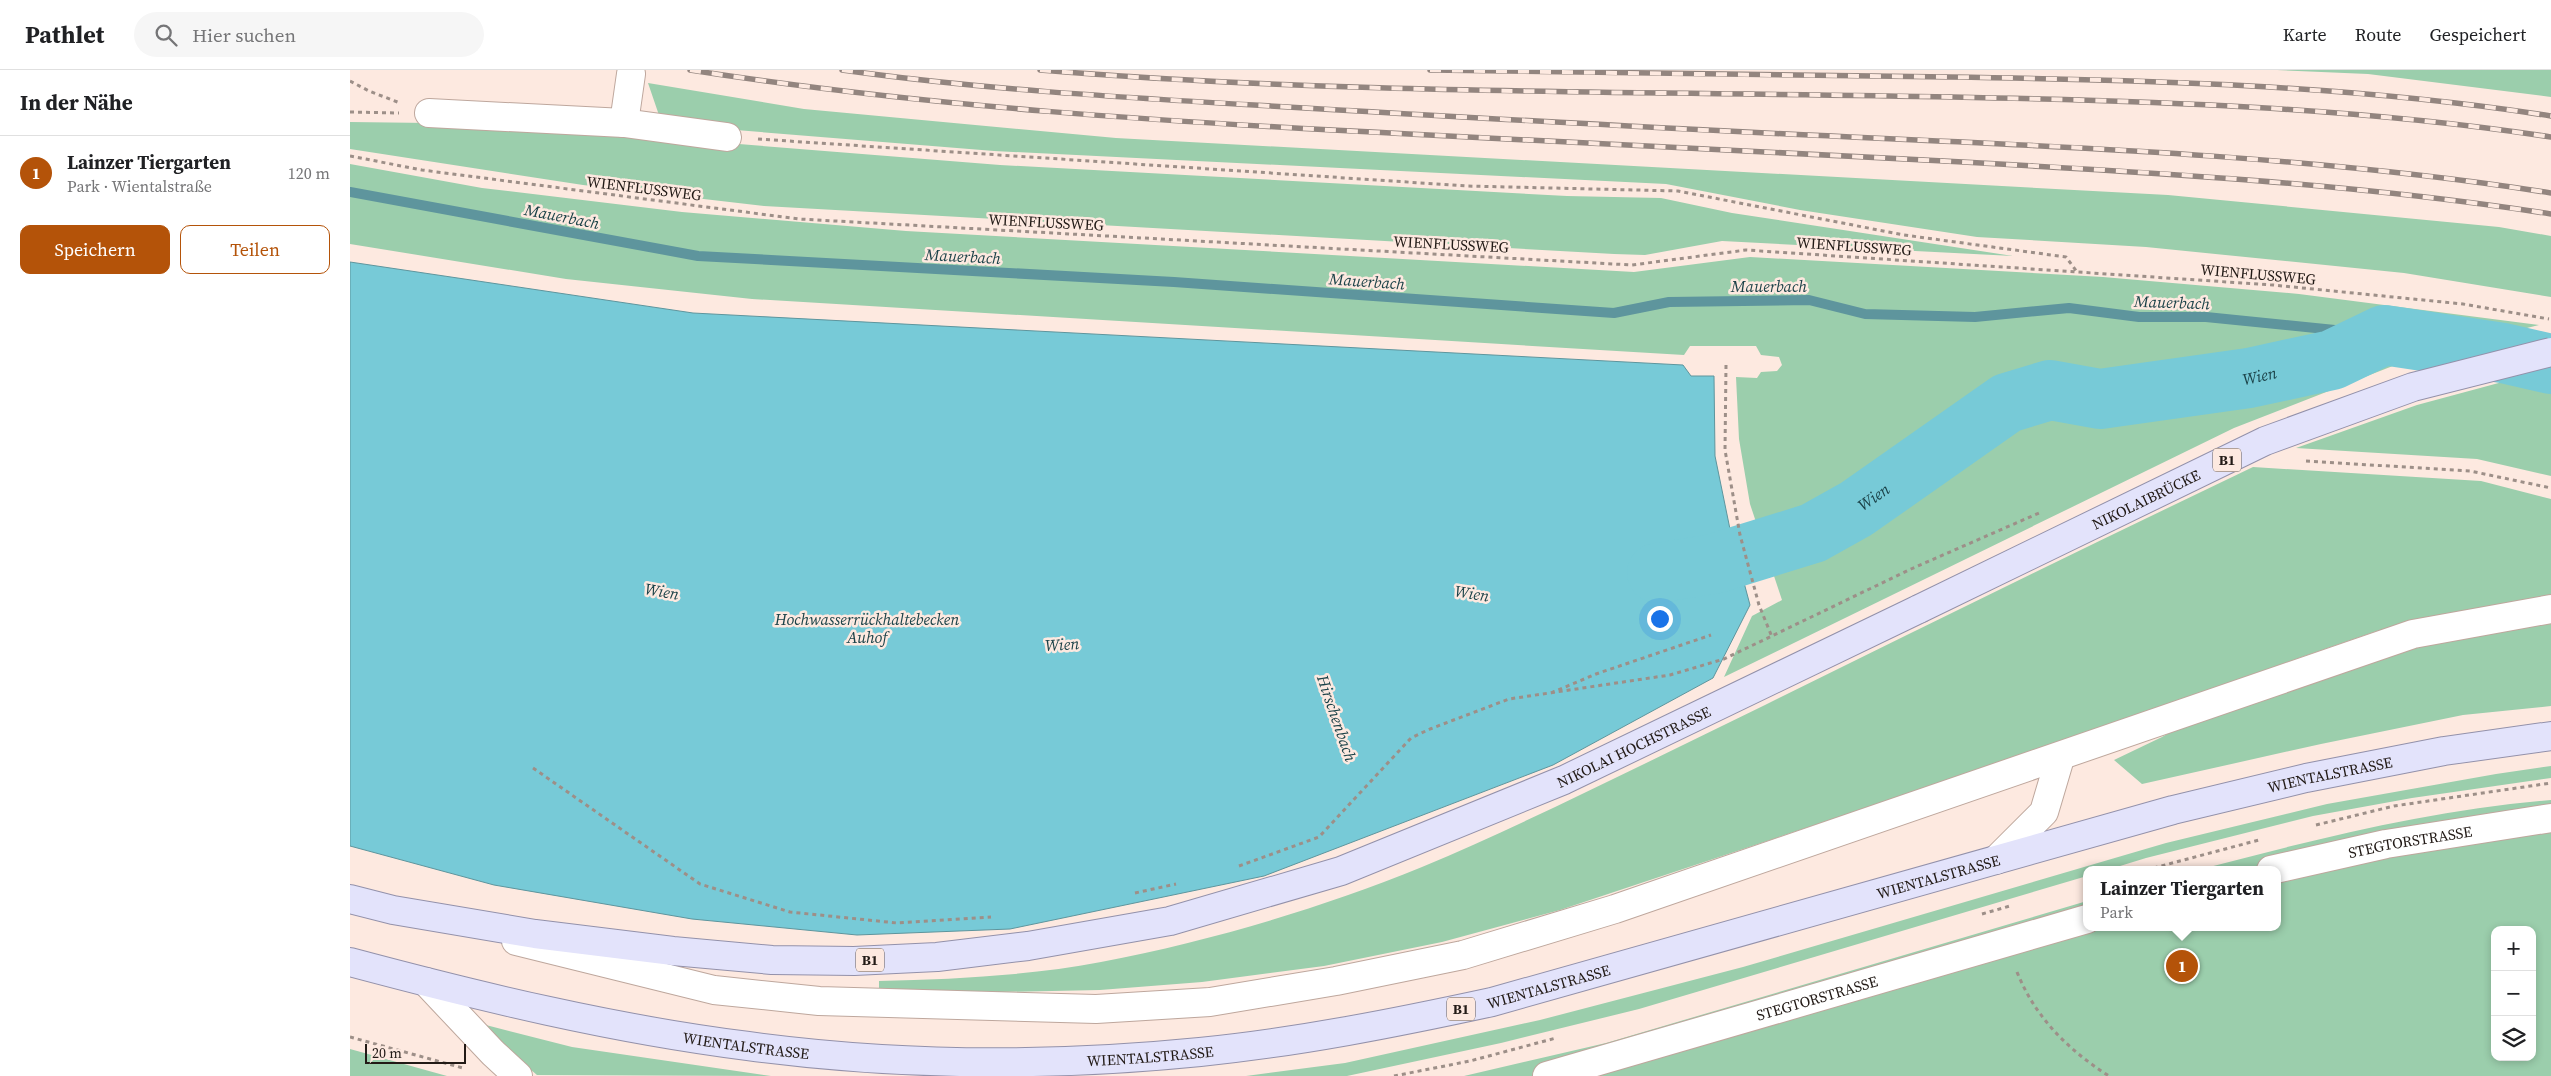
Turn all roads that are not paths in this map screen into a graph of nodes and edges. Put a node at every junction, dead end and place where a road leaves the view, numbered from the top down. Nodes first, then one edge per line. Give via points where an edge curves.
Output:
1 (631, 74) dead end
2 (429, 113) road end
3 (624, 123) junction
4 (727, 137) road end
5 (2551, 352) edge
6 (1919, 608) joint
7 (2551, 609) edge
8 (2551, 736) edge
9 (2060, 758) junction
10 (2551, 818) edge
11 (1996, 860) junction
12 (2281, 868) edge
13 (350, 898) edge
14 (393, 910) junction
15 (2083, 920) edge
16 (350, 962) edge
17 (426, 982) junction
18 (960, 1061) junction
19 (518, 1076) edge
20 (916, 1076) edge
21 (1547, 1076) edge

1 - 3 lane
2 - 3 lane
3 - 4 lane
5 - 6 main road, NIKOLAIBRÜCKE / B1, bridge via 2412,387 2265,441
6 - 14 main road, NIKOLAI HOCHSTRASSE / B1 via 1564,780 1341,870 1170,922 1028,946 937,957 772,960 535,934
7 - 9 lane via 2413,634
8 - 11 main road, WIENTALSTRASSE / B1 via 2444,751 2306,778 2173,810
9 - 11 lane via 2044,812
9 - 14 lane via 1616,909 1463,955 1210,1002 1096,1009 819,1002 724,991
10 - 12 lane, STEGTORSTRASSE via 2386,844
11 - 18 main road, WIENTALSTRASSE / B1 via 1492,1002 1391,1024 1285,1042 1198,1052 1080,1060
13 - 14 main road, B1
15 - 21 lane, STEGTORSTRASSE
16 - 17 main road, WIENTALSTRASSE / B1
17 - 18 main road, WIENTALSTRASSE / B1 via 544,1011 739,1045 859,1058
17 - 19 lane
18 - 20 lane

